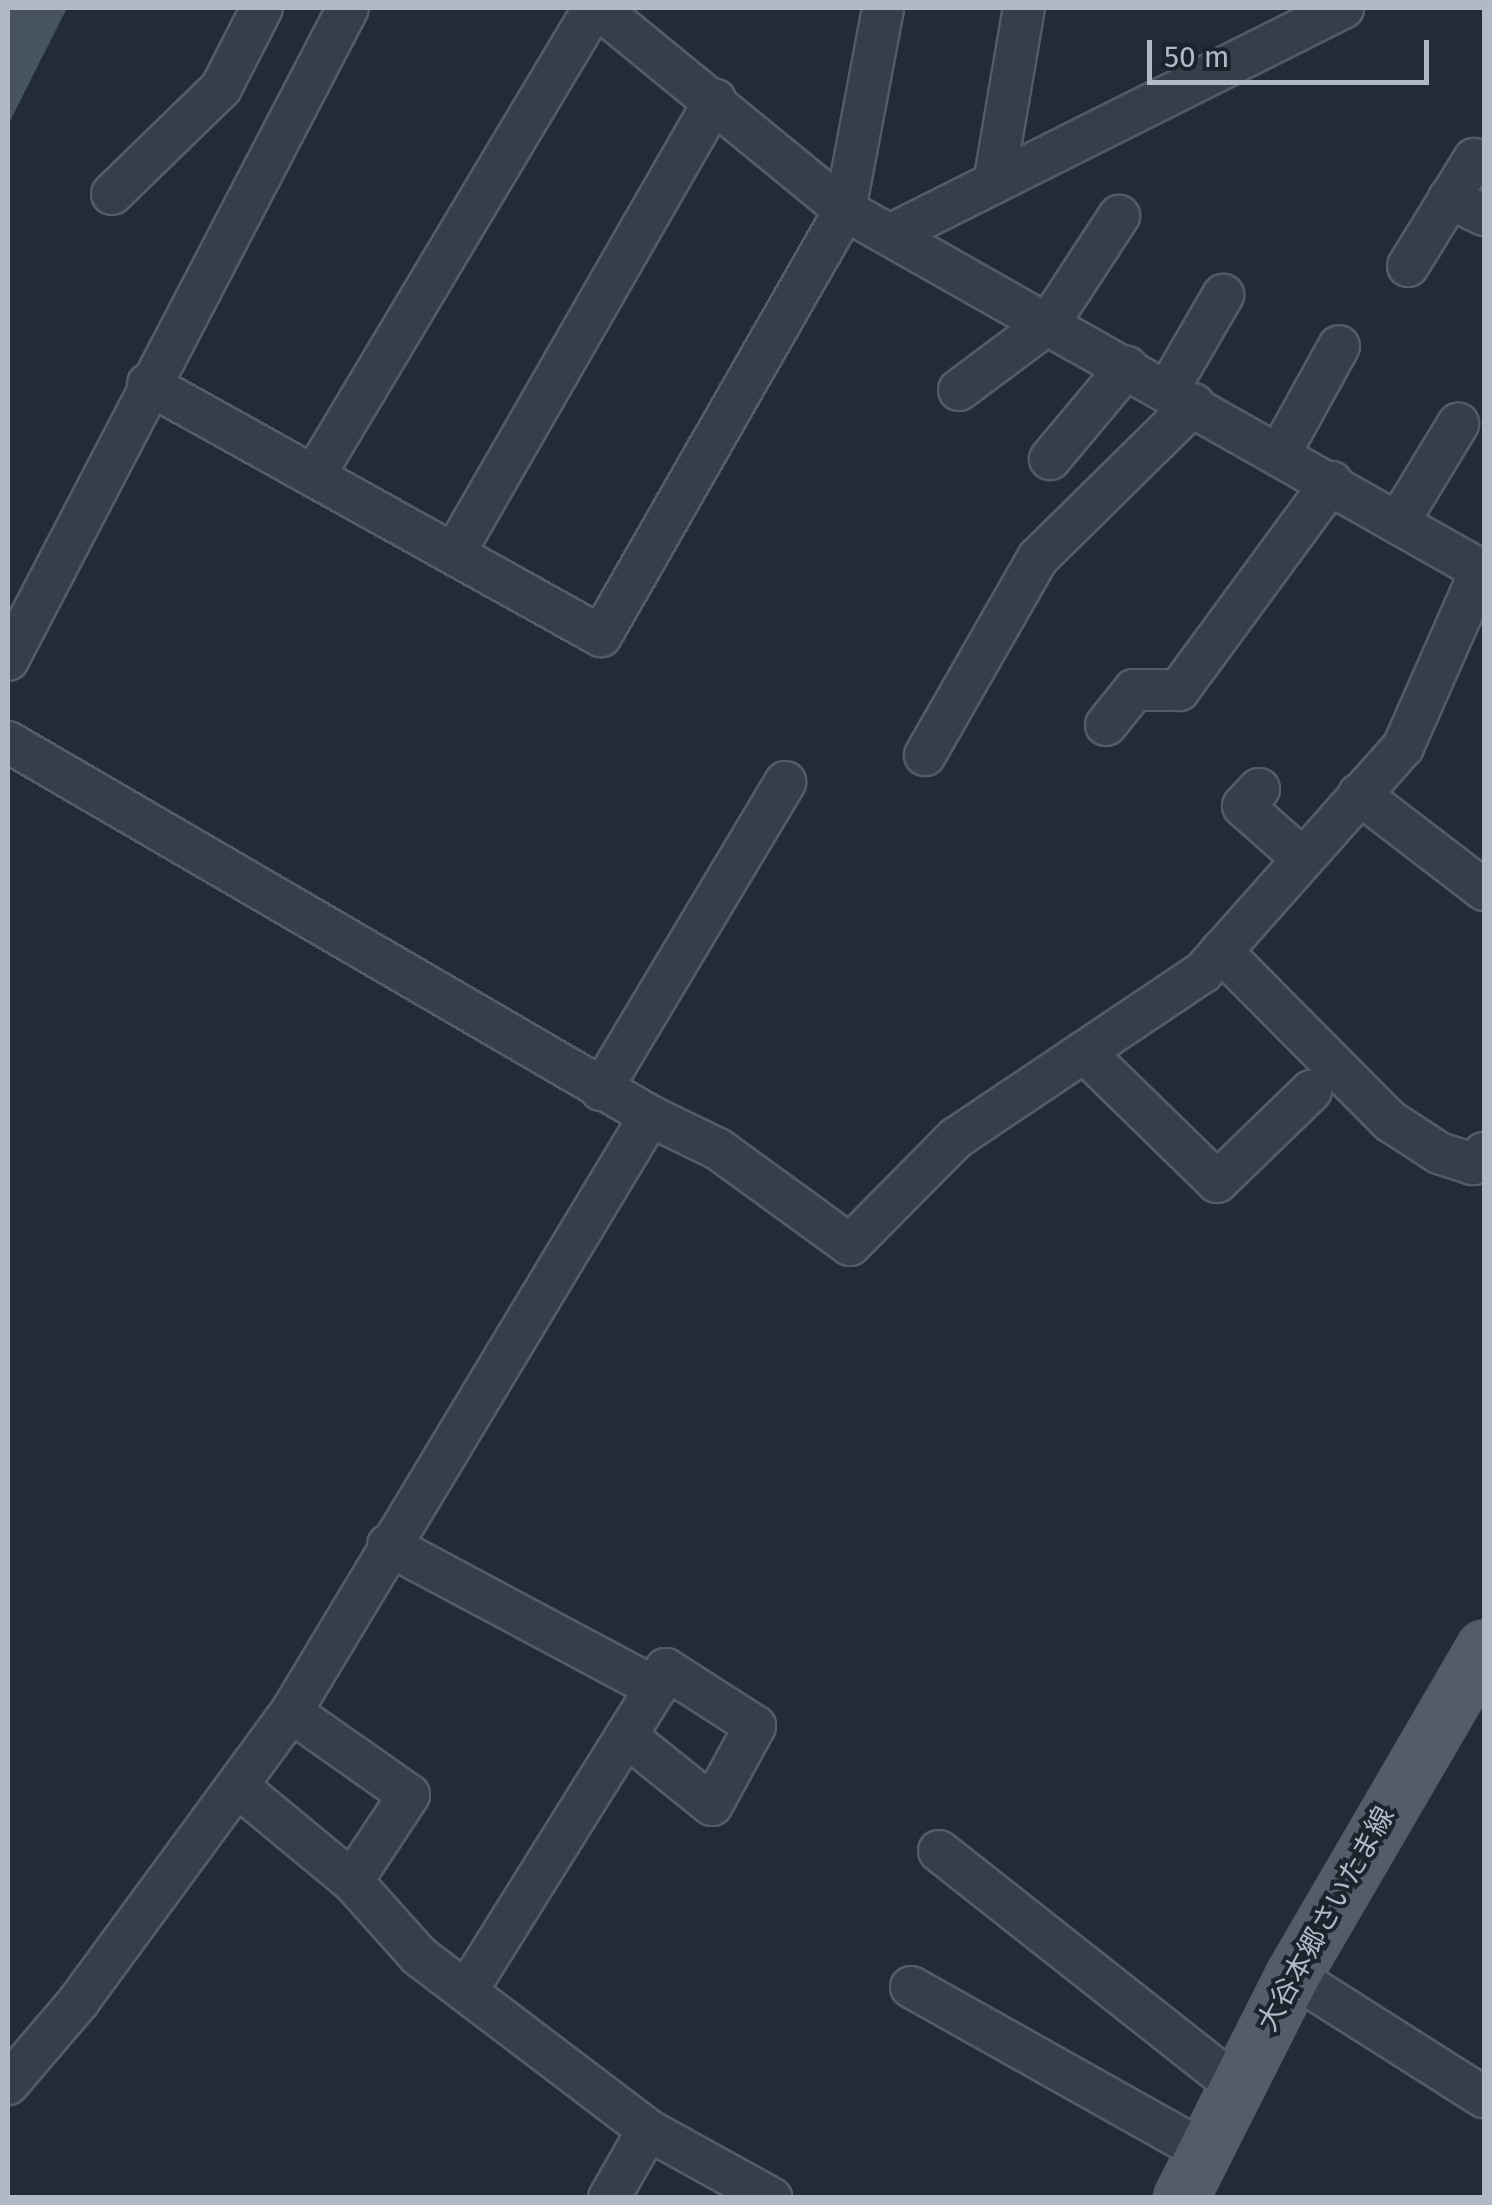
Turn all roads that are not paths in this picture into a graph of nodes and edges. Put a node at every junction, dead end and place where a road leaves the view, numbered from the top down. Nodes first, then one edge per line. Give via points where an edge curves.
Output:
1 (262, 8) edge
2 (348, 8) edge
3 (596, 8) edge
4 (883, 8) edge
5 (1024, 8) edge
6 (1344, 8) edge
7 (715, 100) junction
8 (1474, 159) dead end
9 (994, 183) junction
10 (112, 194) dead end
11 (1467, 207) edge
12 (845, 210) junction
13 (1119, 216) dead end
14 (890, 235) junction
15 (1408, 266) dead end
16 (1223, 295) dead end
17 (1049, 324) junction
18 (1339, 346) dead end
19 (1127, 367) junction
20 (148, 384) junction
21 (959, 390) dead end
22 (1181, 397) junction
23 (1458, 424) dead end
24 (1280, 452) junction
25 (1050, 458) dead end
26 (314, 476) junction
27 (1332, 482) junction
28 (1399, 521) junction
29 (454, 554) junction
30 (1483, 571) edge
31 (8, 660) edge
32 (1106, 725) dead end
33 (8, 742) edge
34 (926, 755) dead end
35 (785, 782) dead end
36 (1259, 789) dead end
37 (1359, 794) junction
38 (1302, 858) junction
39 (1484, 890) edge
40 (1220, 951) junction
41 (1084, 1052) junction
42 (601, 1090) junction
43 (1310, 1091) dead end
44 (650, 1116) junction
45 (1484, 1153) edge
46 (388, 1546) junction
47 (1484, 1648) edge
48 (656, 1688) junction
49 (291, 1712) junction
50 (626, 1736) junction
51 (237, 1786) junction
52 (939, 1851) dead end
53 (352, 1881) junction
54 (1293, 1976) junction
55 (910, 1987) dead end
56 (468, 1989) junction
57 (8, 2084) edge
58 (1238, 2086) junction
59 (1484, 2097) edge
60 (648, 2130) junction
61 (1204, 2152) junction
62 (609, 2198) edge
63 (771, 2198) edge
64 (1181, 2198) edge

1 - 10 street via 221,88
2 - 20 street
3 - 7 street
3 - 26 street
4 - 12 street
5 - 9 street
6 - 9 street
7 - 12 street
7 - 29 street
8 - 11 street
9 - 14 street
11 - 15 street
12 - 14 street
12 - 29 street via 601,636
13 - 17 street
14 - 17 street
16 - 22 street
17 - 19 street
17 - 21 street
18 - 24 street
19 - 22 street
19 - 25 street
20 - 26 street
20 - 31 street
22 - 24 street
22 - 34 street via 1038,558
23 - 28 street
24 - 27 street
26 - 29 street
27 - 28 street
27 - 32 street via 1179,690 1134,690
28 - 30 street
30 - 37 street via 1403,746
33 - 42 street
35 - 42 street
36 - 38 street via 1243,806
37 - 38 street
37 - 39 street
38 - 40 street
40 - 41 street via 1203,972
40 - 45 street via 1390,1121 1439,1154 1473,1164
41 - 43 street via 1217,1182
41 - 44 street via 956,1138 850,1244 718,1149
42 - 44 street
44 - 46 street
46 - 48 street
46 - 49 street
47 - 54 main road, 大谷本郷さいたま線
48 - 50 street
48 - 50 street via 666,1669 755,1726 712,1805
49 - 51 street
49 - 53 street via 409,1796
50 - 56 street
51 - 53 street
51 - 57 street via 79,2002
52 - 58 street
53 - 56 street via 419,1956
54 - 58 main road, 大谷本郷さいたま線
54 - 59 street
55 - 61 street
56 - 60 street
58 - 61 main road, 大谷本郷さいたま線
60 - 62 street
60 - 63 street
61 - 64 main road, 大谷本郷さいたま線

